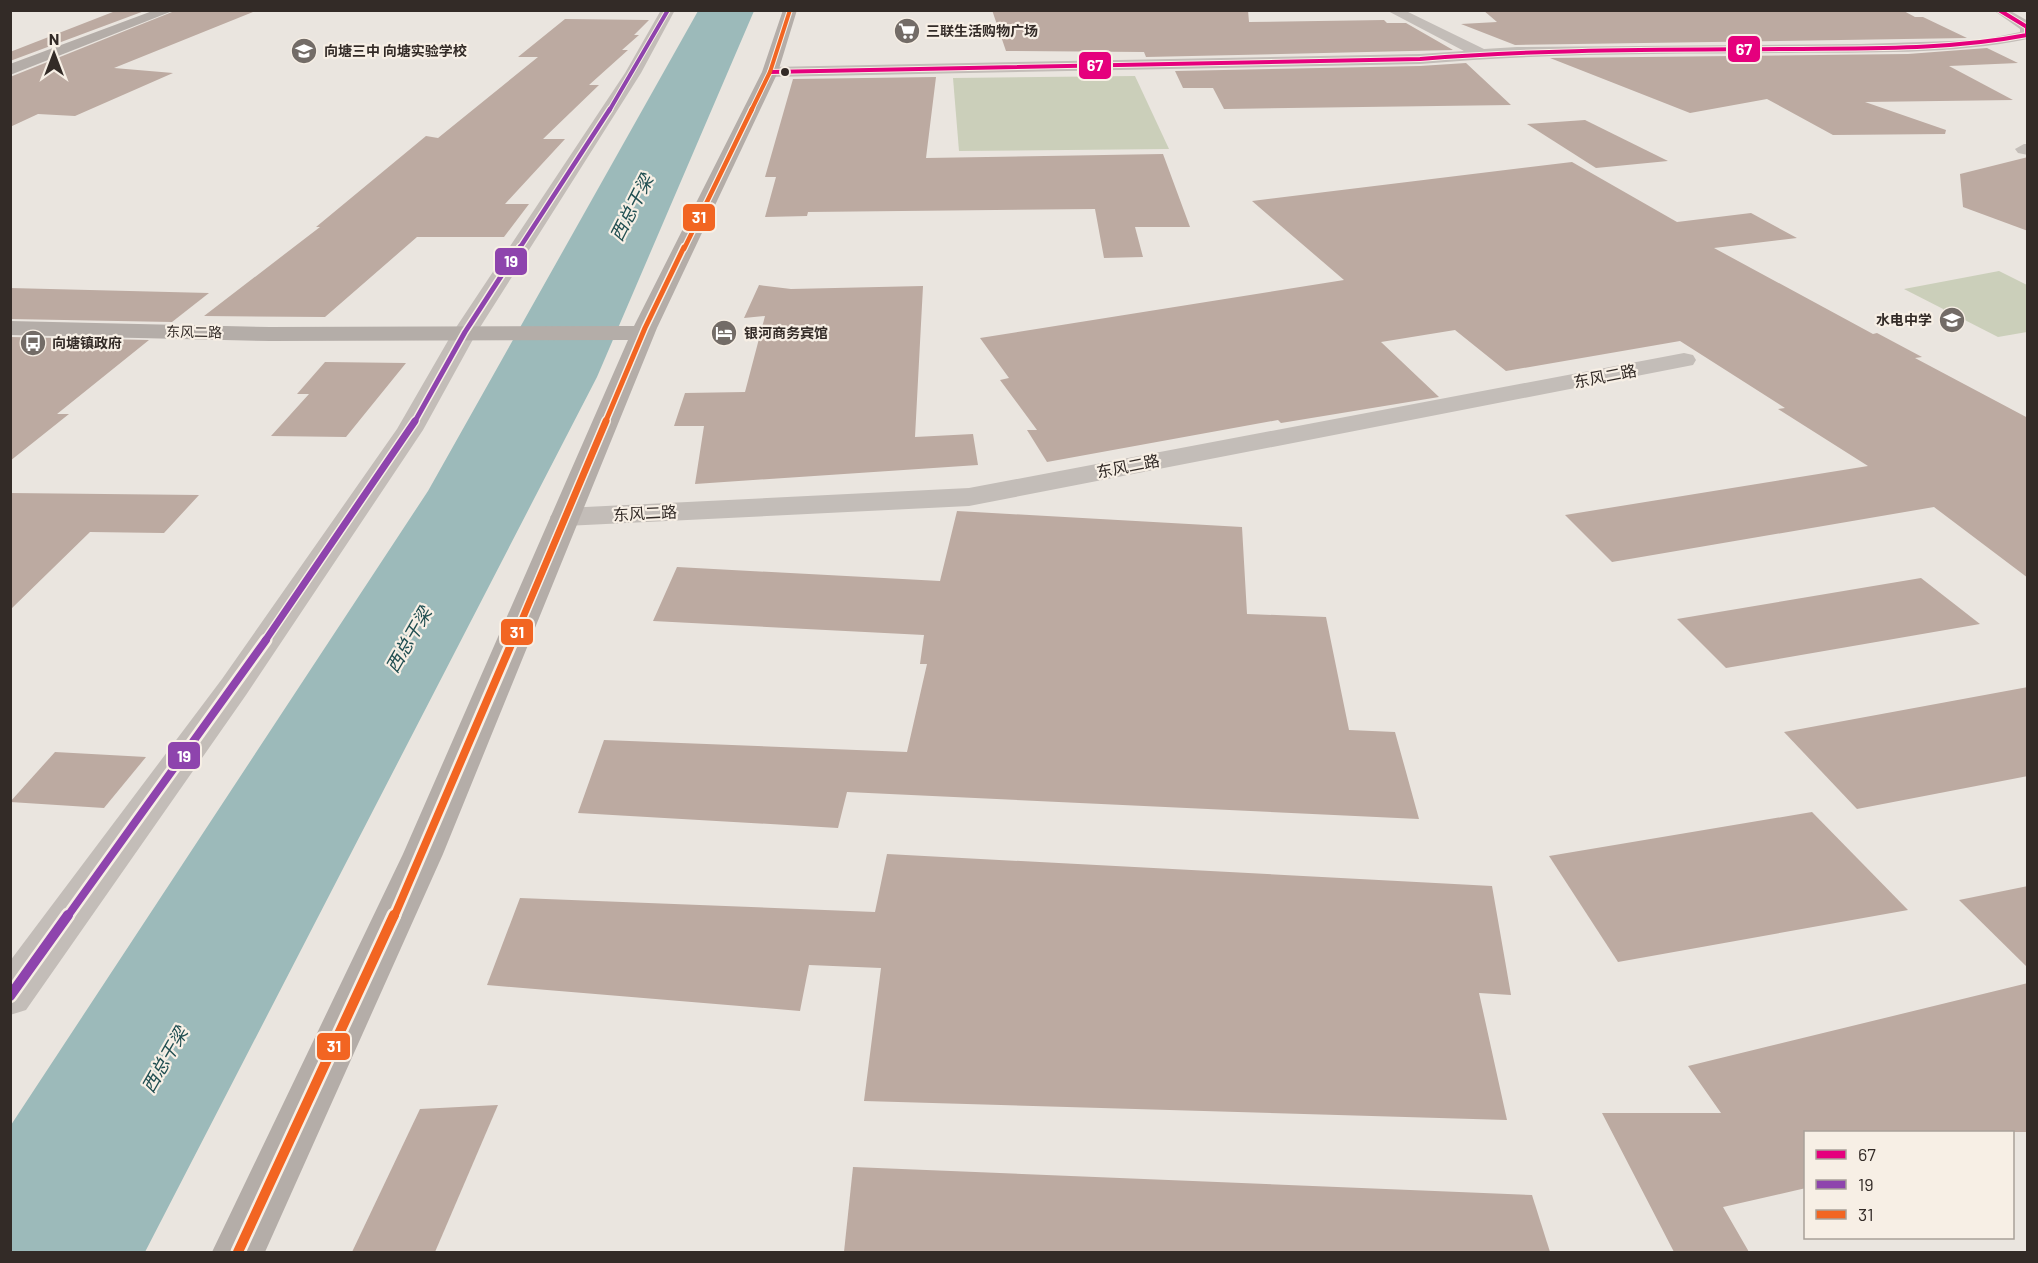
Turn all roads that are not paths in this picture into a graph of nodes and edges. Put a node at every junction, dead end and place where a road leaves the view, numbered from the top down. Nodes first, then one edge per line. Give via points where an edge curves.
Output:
1 (169, 10) edge
2 (668, 10) edge
3 (790, 10) edge
4 (1392, 10) edge
5 (1999, 10) edge
6 (1485, 55) junction
7 (10, 70) edge
8 (770, 72) junction
9 (10, 328) edge
10 (633, 333) junction
11 (474, 335) junction
12 (1684, 360) dead end
13 (565, 517) junction
14 (10, 996) edge
15 (238, 1252) edge

1 - 7 main road
2 - 11 street
3 - 8 main road
4 - 6 street
5 - 6 street via 2027,27 2027,35 1981,44 1517,51
6 - 8 street
8 - 10 main road
9 - 11 main road, 东风二路
10 - 11 main road, 东风二路
10 - 13 main road
11 - 14 street via 234,687
12 - 13 street, 东风二路 via 969,497
13 - 15 main road via 423,854

